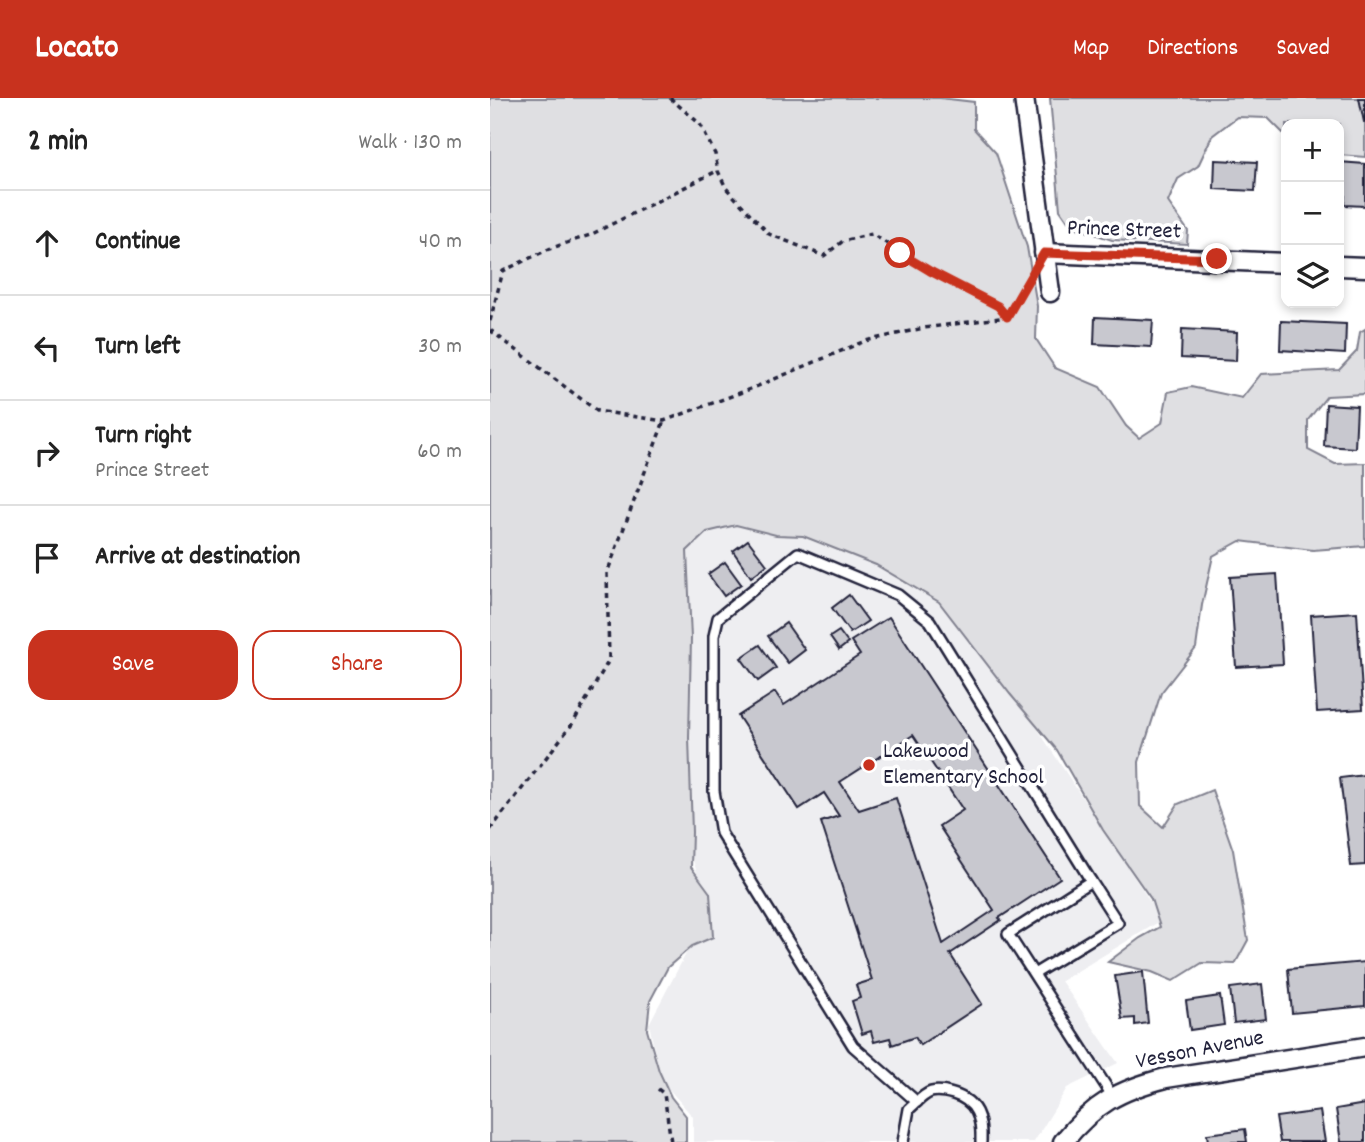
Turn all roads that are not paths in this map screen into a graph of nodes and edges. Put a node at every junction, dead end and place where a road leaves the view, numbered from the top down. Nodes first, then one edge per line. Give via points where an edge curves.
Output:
1 (1024, 98) edge
2 (1044, 253) junction
3 (1281, 263) edge
4 (1344, 266) edge
5 (1365, 267) edge
6 (1050, 292) dead end
7 (1091, 881) junction
8 (1034, 974) junction
9 (1365, 1047) edge
10 (1113, 1097) junction
11 (917, 1102) junction
12 (903, 1142) edge
13 (981, 1142) edge
14 (1063, 1142) edge

1 - 2 street
2 - 3 street, Prince Street
2 - 6 street
4 - 5 street
7 - 8 lane via 1008,934
7 - 8 lane via 1118,923
7 - 11 lane via 930,621 898,595 798,553 718,618 713,790 721,833 853,1046
8 - 10 lane
9 - 10 street, Vesson Avenue via 1166,1078
10 - 14 street, Vesson Avenue via 1078,1123
11 - 12 lane via 909,1109
11 - 13 lane via 929,1092 960,1096 979,1116

